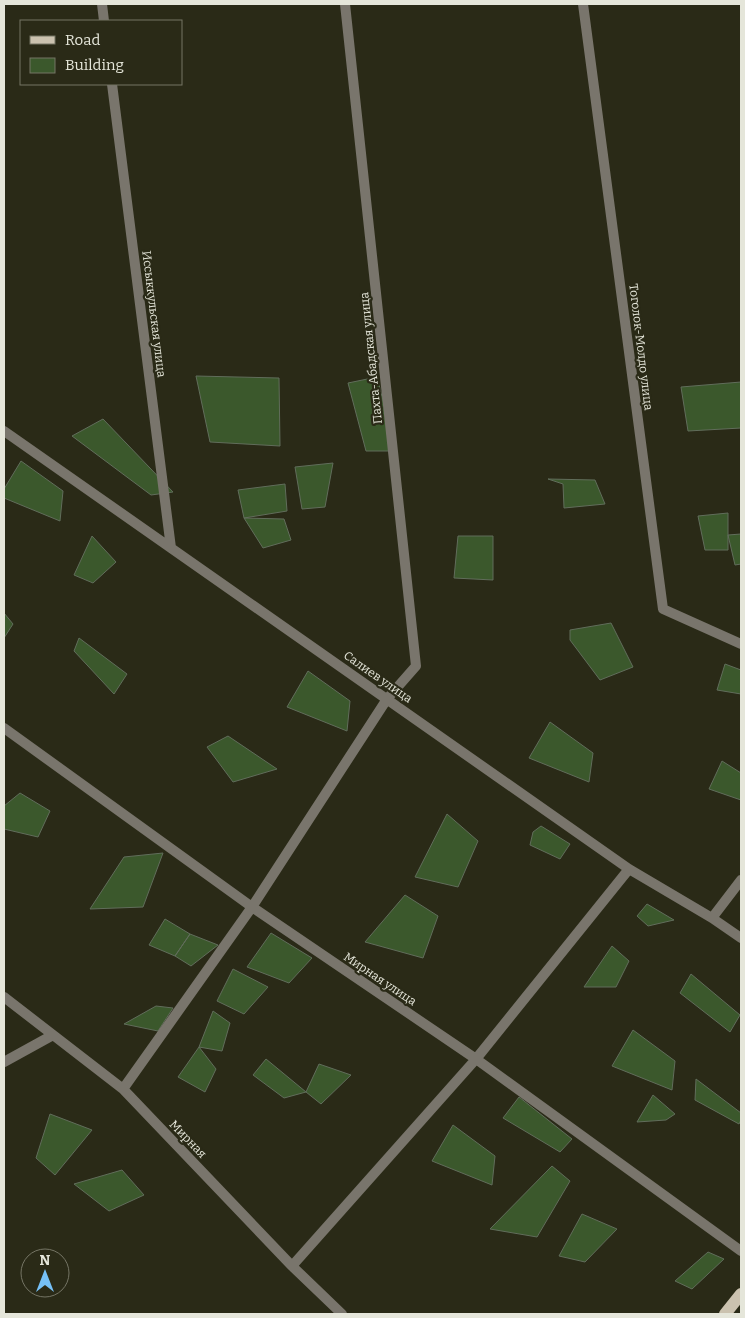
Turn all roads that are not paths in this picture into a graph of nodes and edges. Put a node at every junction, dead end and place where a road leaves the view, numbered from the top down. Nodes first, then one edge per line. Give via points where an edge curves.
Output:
1 (102, 4) edge
2 (345, 4) edge
3 (584, 4) edge
4 (104, 20) edge
5 (112, 85) edge
6 (4, 431) edge
7 (171, 548) junction
8 (741, 644) edge
9 (387, 699) junction
10 (4, 728) edge
11 (629, 869) junction
12 (741, 880) edge
13 (252, 906) junction
14 (712, 918) junction
15 (741, 938) edge
16 (4, 996) edge
17 (53, 1035) junction
18 (476, 1059) junction
19 (4, 1062) edge
20 (123, 1089) junction
21 (741, 1251) edge
22 (292, 1266) junction
23 (741, 1294) edge
24 (342, 1314) edge
25 (725, 1314) edge

1 - 4 street
2 - 9 street, Пахта-Абадская улица via 416,666
3 - 8 street, Тоголок-Молдо улица via 663,609
5 - 7 street, Иссыккульская улица
6 - 7 street, Салиев улица
7 - 9 street, Салиев улица
9 - 11 street, Салиев улица
9 - 13 street, Пахта-Абадская улица
10 - 13 street, Мирная улица
11 - 14 street, Салиев улица
11 - 18 street
12 - 14 street
13 - 18 street, Мирная улица
13 - 20 street, Пахта-Абадская улица
14 - 15 street, Салиев улица
16 - 17 street, Мирная
17 - 19 street
17 - 20 street, Мирная
18 - 21 street, Мирная улица
18 - 22 street
20 - 22 street, Мирная
22 - 24 street, Мирная
23 - 25 main road

